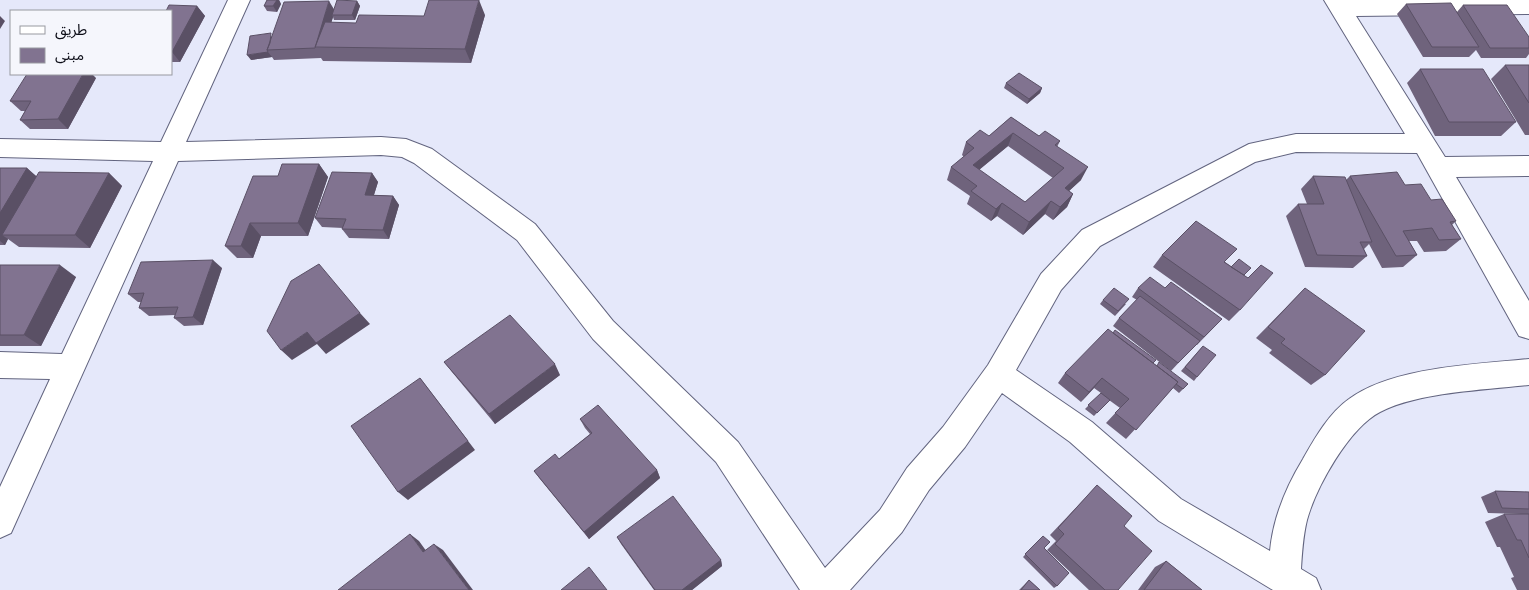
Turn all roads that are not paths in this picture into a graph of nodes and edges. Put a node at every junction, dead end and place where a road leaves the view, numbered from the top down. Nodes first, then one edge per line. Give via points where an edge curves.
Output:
1 (239, 0) edge
2 (1337, 4) edge
3 (1529, 8) edge
4 (1423, 144) junction
5 (0, 148) edge
6 (170, 152) junction
7 (1438, 166) junction
8 (1529, 166) edge
9 (1529, 327) edge
10 (0, 365) edge
11 (71, 366) junction
12 (1529, 372) edge
13 (998, 374) junction
14 (0, 522) edge
15 (1294, 583) edge
16 (820, 590) edge
17 (827, 590) edge

1 - 6 street
2 - 3 street
2 - 4 street
4 - 7 street
4 - 13 street via 1296,143 1249,154 1091,238 1051,282
5 - 6 street
6 - 11 street
6 - 16 street via 381,146 406,148 423,156 526,232 603,330 726,452
7 - 8 street
7 - 9 street
10 - 11 street
11 - 14 street
12 - 15 street via 1430,382 1368,403 1343,424 1318,461 1290,520
13 - 15 street via 1081,432 1170,510
13 - 17 street via 954,437 918,479 891,521

